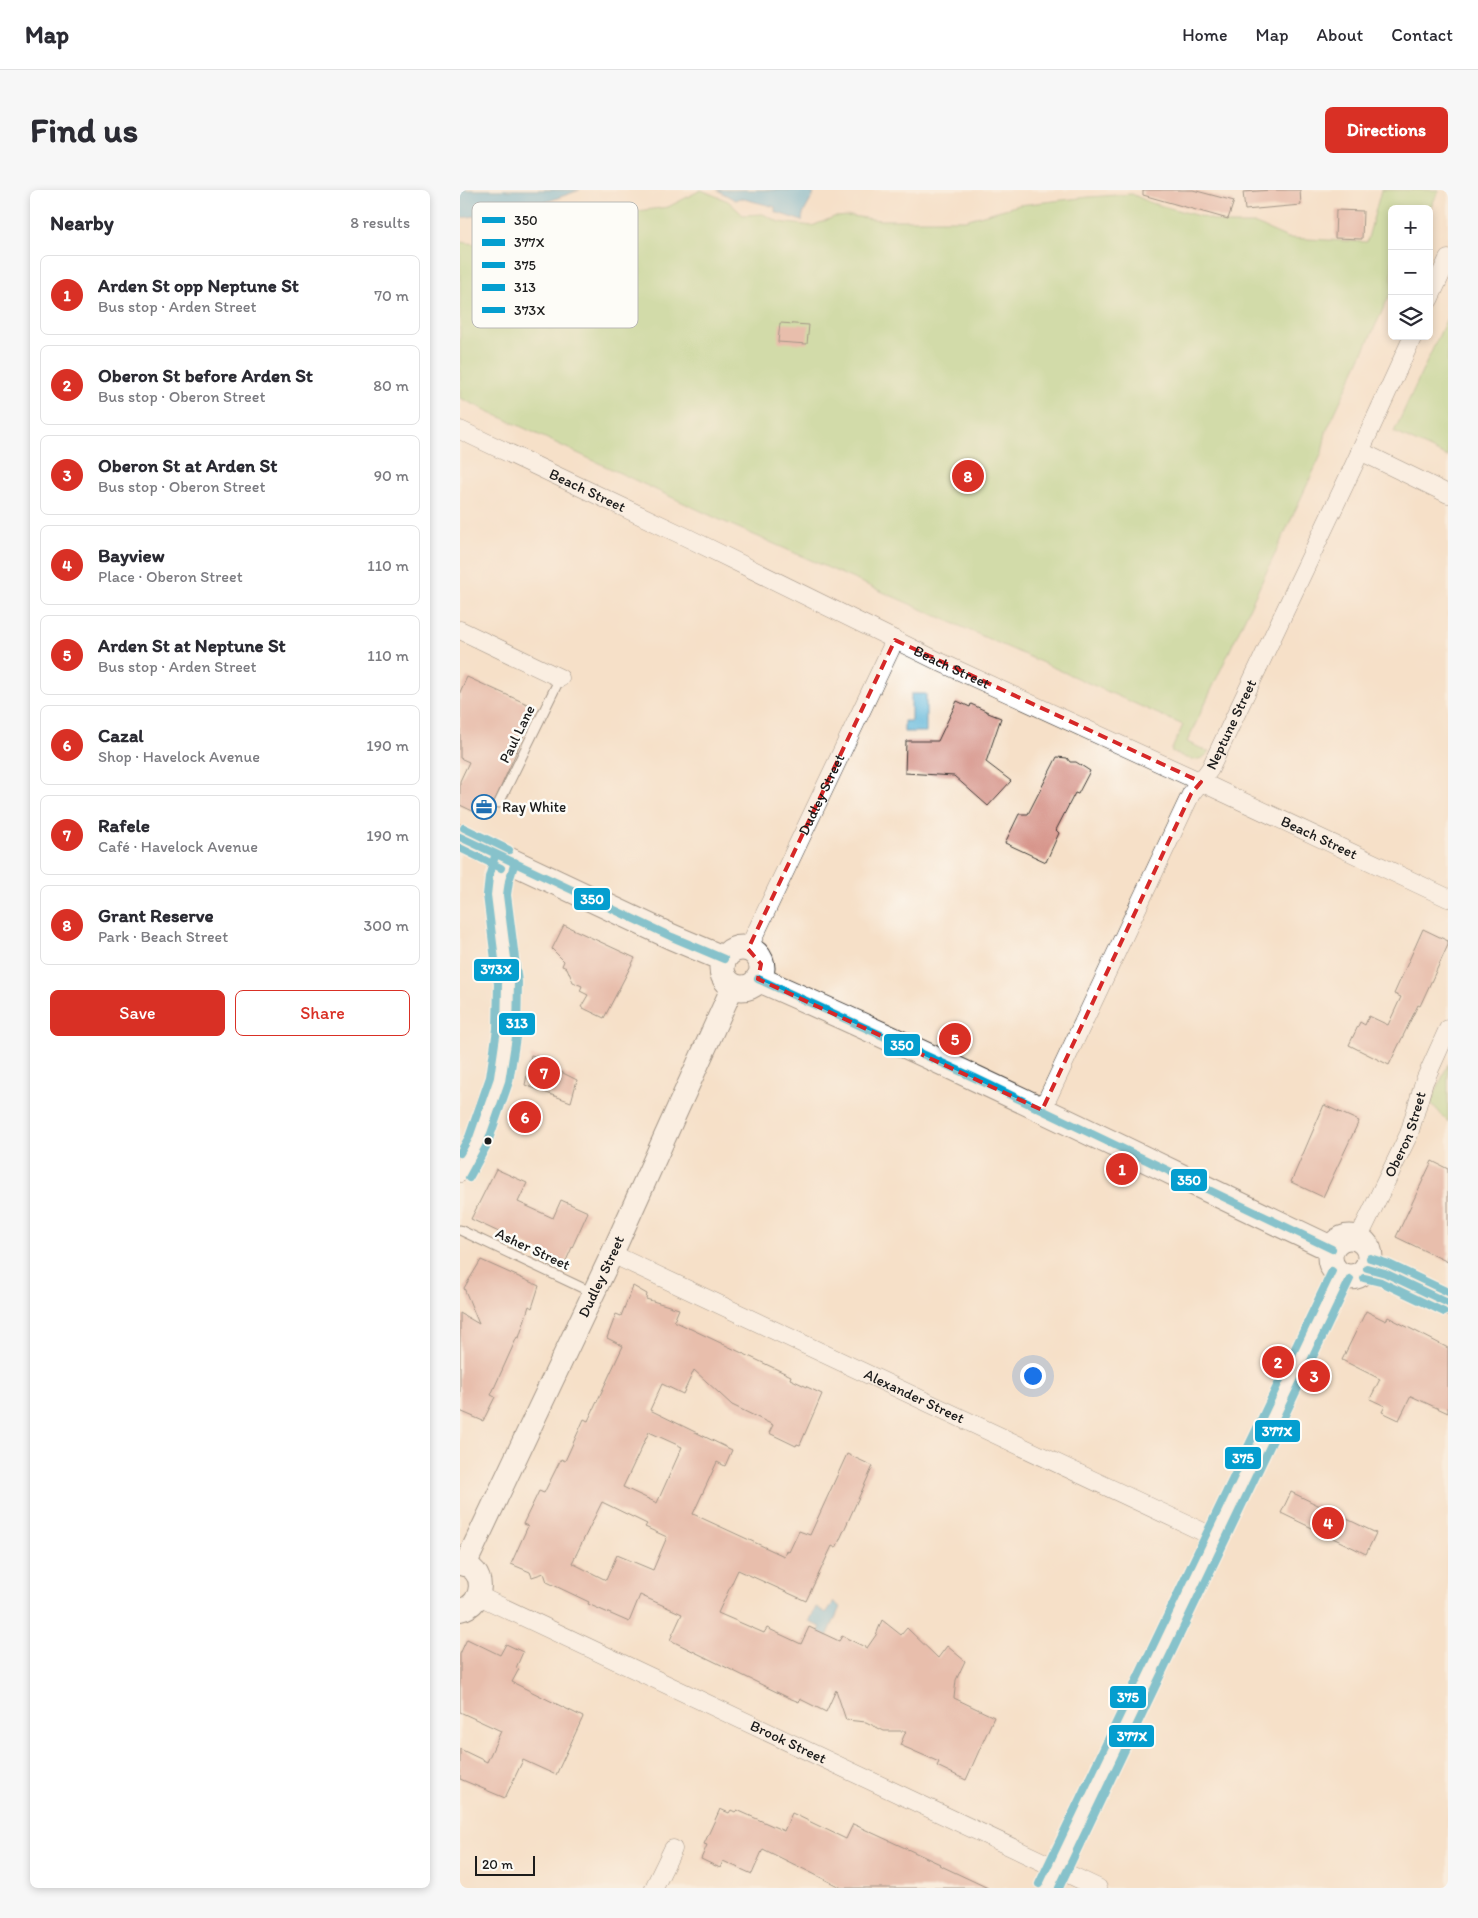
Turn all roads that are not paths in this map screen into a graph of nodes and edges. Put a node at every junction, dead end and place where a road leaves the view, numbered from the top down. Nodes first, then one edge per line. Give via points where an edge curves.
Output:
1 (1448, 259) edge
2 (1431, 295) edge
3 (1411, 340) edge
4 (460, 430) edge
5 (1360, 451) junction
6 (1448, 494) edge
7 (460, 630) edge
8 (895, 640) junction
9 (560, 678) joint
10 (1201, 782) junction
11 (499, 803) dead end
12 (460, 837) edge
13 (505, 859) junction
14 (1448, 898) edge
15 (748, 949) junction
16 (724, 959) junction
17 (758, 979) junction
18 (733, 986) junction
19 (1448, 1029) edge
20 (1042, 1110) junction
21 (460, 1173) edge
22 (460, 1230) edge
23 (1358, 1239) junction
24 (1332, 1249) junction
25 (612, 1254) junction
26 (1366, 1268) junction
27 (1341, 1275) junction
28 (594, 1293) junction
29 (1448, 1303) edge
30 (1216, 1538) junction
31 (462, 1564) edge
32 (479, 1596) junction
33 (460, 1610) edge
34 (673, 1849) dead end
35 (1058, 1869) junction
36 (654, 1888) edge
37 (1048, 1888) edge
38 (1098, 1888) edge

1 - 2 street
3 - 5 street, Neptune Street
4 - 8 street, Beach Street
5 - 6 street
5 - 10 street, Neptune Street
7 - 9 street
8 - 10 street, Beach Street
8 - 15 street, Dudley Street
9 - 11 lane, Paul Lane
10 - 14 street, Beach Street
10 - 20 street, Neptune Street via 1191,794
12 - 13 main road
13 - 16 main road
13 - 21 street via 497,895 508,984 507,1030 500,1079 478,1141
15 - 16 main road via 735,950
15 - 17 main road via 757,955 761,964
16 - 18 main road via 722,973
17 - 18 main road via 747,988
17 - 20 main road
18 - 25 street, Dudley Street
19 - 23 street, Oberon Street via 1424,1082 1409,1134
20 - 24 main road
22 - 28 lane, Asher Street
23 - 24 main road via 1342,1239
23 - 26 main road via 1369,1254
24 - 27 main road via 1330,1263
25 - 28 street, Dudley Street
25 - 30 street, Alexander Street
26 - 27 main road via 1354,1277
26 - 29 main road
27 - 30 street
28 - 31 street, Dudley Street
30 - 35 street
31 - 32 street via 479,1578
32 - 33 street
32 - 35 street, Brook Street
34 - 36 street
35 - 37 street
35 - 38 street, Brook Street

